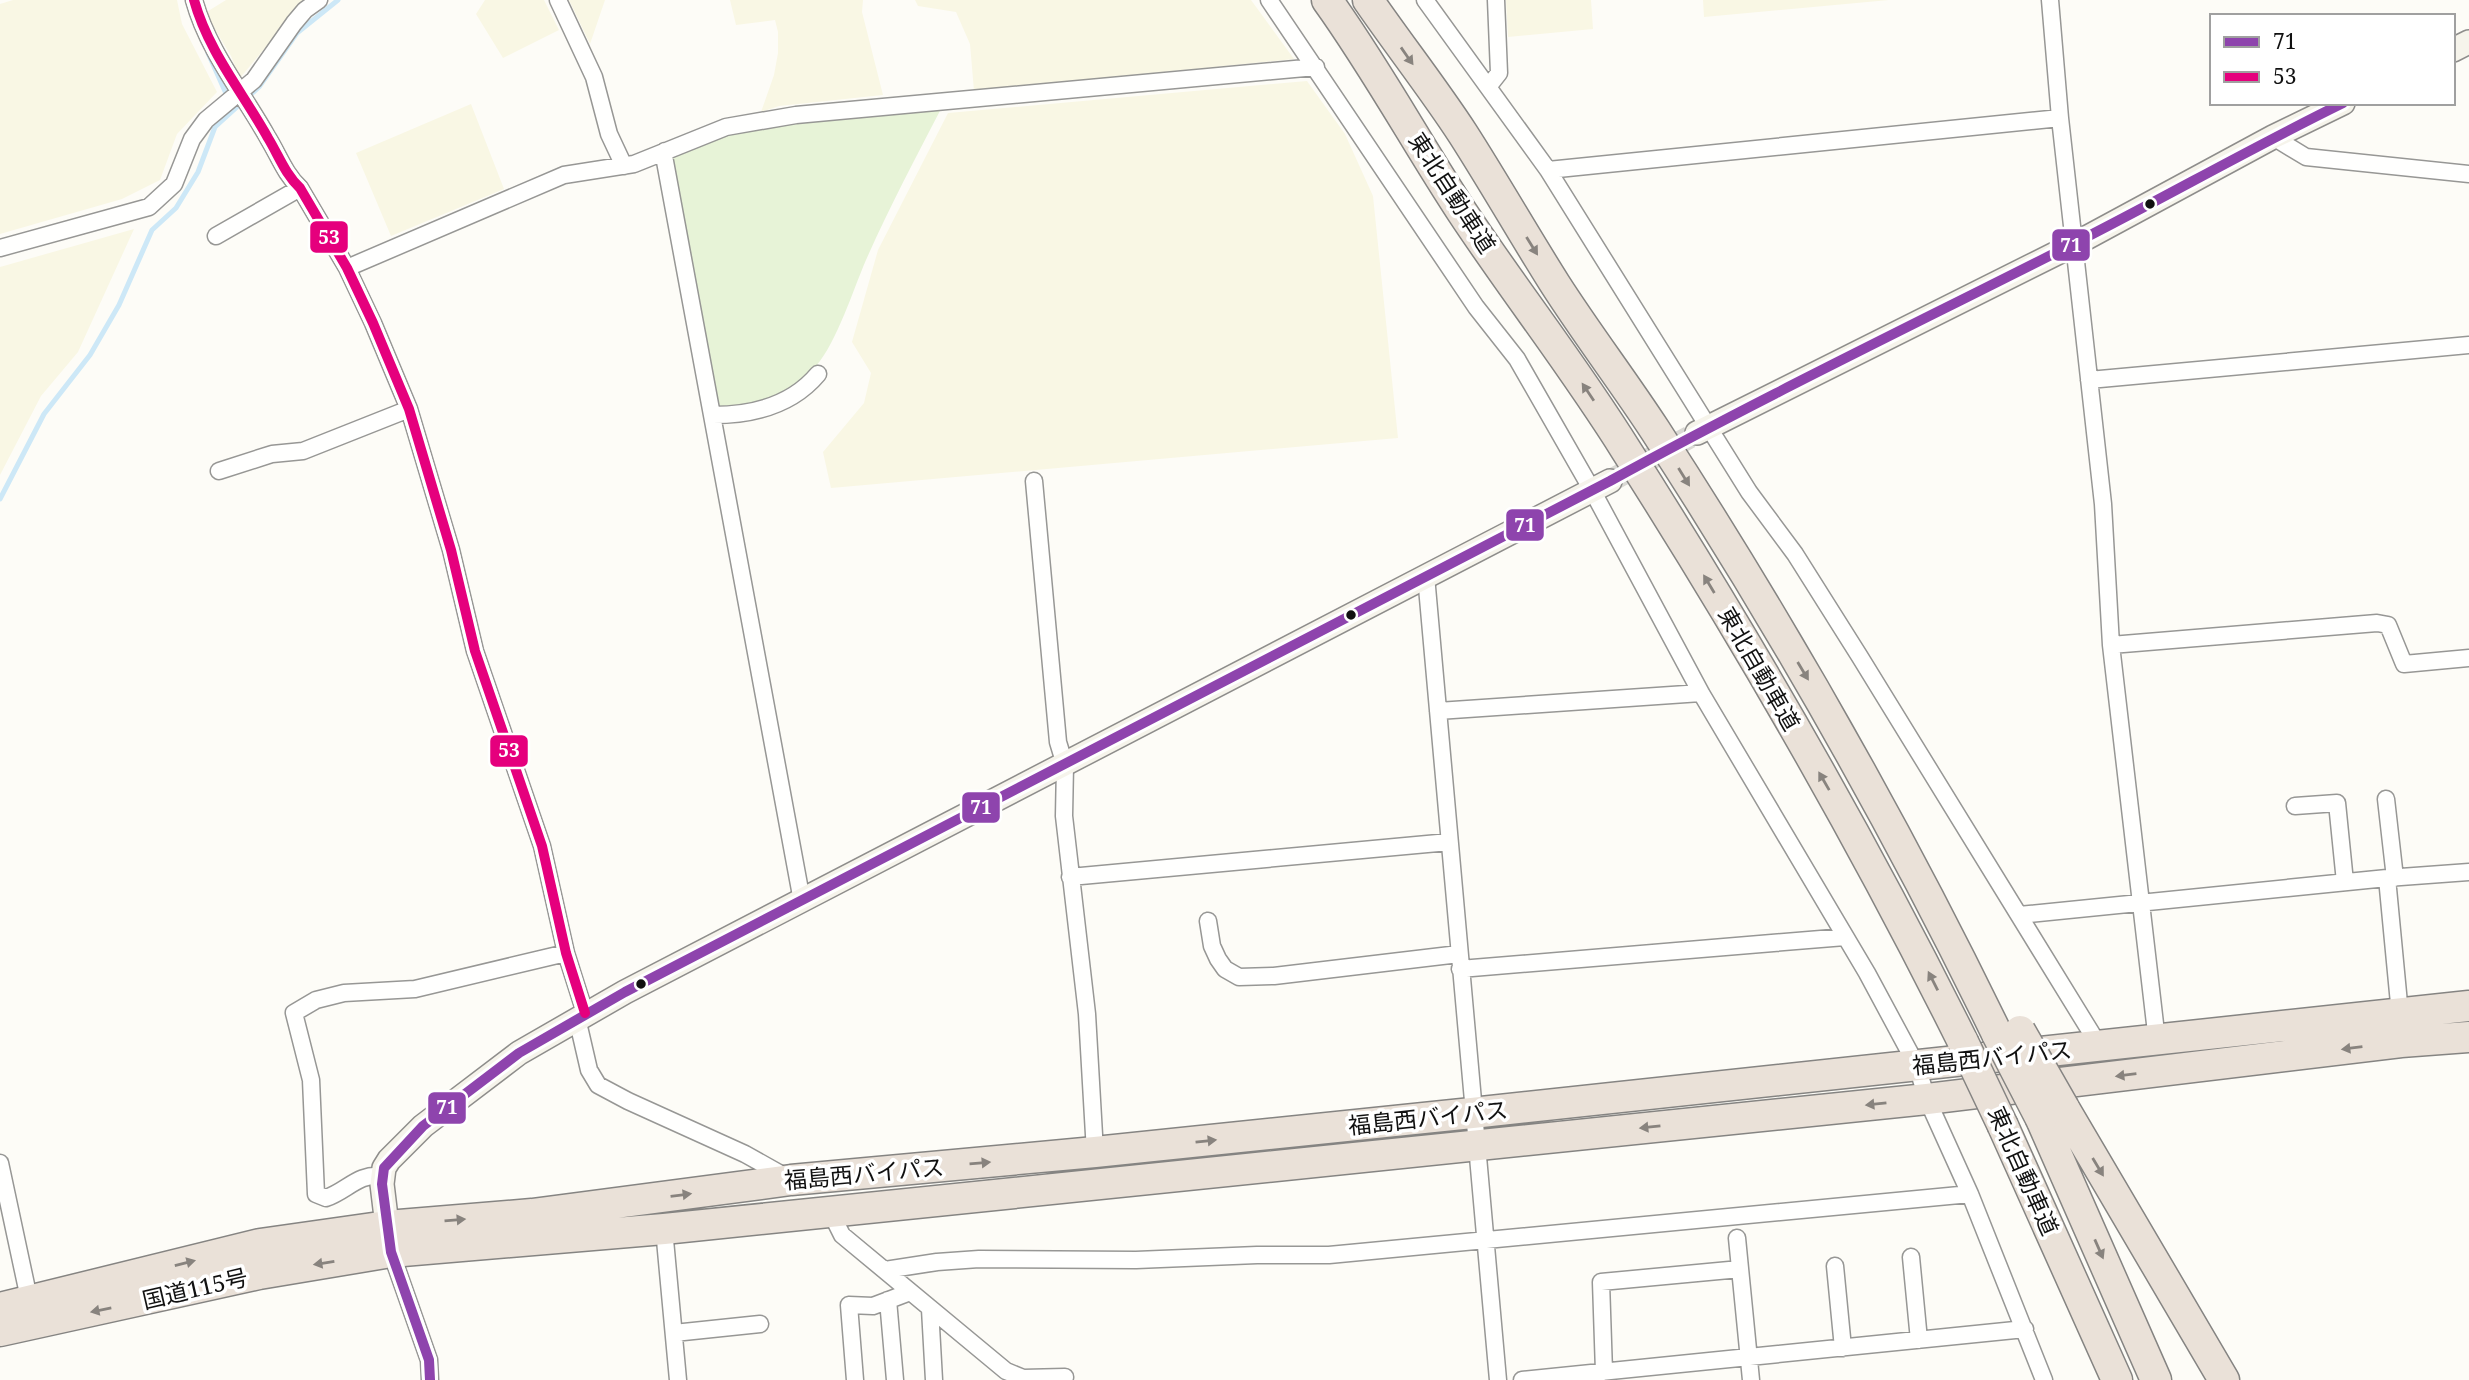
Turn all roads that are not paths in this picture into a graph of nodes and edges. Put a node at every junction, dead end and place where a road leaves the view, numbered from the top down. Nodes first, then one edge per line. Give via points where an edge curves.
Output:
1 (194, 0) edge
2 (319, 0) edge
3 (558, 0) edge
4 (1269, 0) edge
5 (1327, 0) edge
6 (1368, 0) edge
7 (1425, 0) edge
8 (1496, 0) edge
9 (2050, 0) edge
10 (1316, 67) junction
11 (1488, 87) junction
12 (239, 93) junction
13 (2339, 105) edge
14 (2060, 118) junction
15 (2273, 137) junction
16 (665, 151) junction
17 (624, 166) junction
18 (1548, 170) junction
19 (2469, 174) edge
20 (300, 188) junction
21 (216, 236) dead end
22 (2075, 244) junction
23 (0, 248) edge
24 (347, 268) junction
25 (2469, 345) edge
26 (818, 374) dead end
27 (2089, 380) junction
28 (408, 409) junction
29 (712, 415) junction
30 (1703, 430) junction
31 (219, 471) dead end
32 (1034, 481) dead end
33 (1601, 485) junction
34 (1426, 576) junction
35 (2111, 645) junction
36 (2469, 658) edge
37 (1701, 692) junction
38 (1438, 711) junction
39 (1065, 765) junction
40 (2386, 799) dead end
41 (2295, 806) dead end
42 (1449, 842) junction
43 (2469, 873) edge
44 (1070, 877) junction
45 (2391, 878) junction
46 (2346, 882) junction
47 (802, 901) junction
48 (2140, 905) junction
49 (2019, 915) junction
50 (1208, 922) dead end
51 (1846, 937) junction
52 (566, 953) junction
53 (1460, 962) junction
54 (2469, 1006) edge
55 (581, 1015) junction
56 (2401, 1028) junction
57 (2469, 1037) edge
58 (2157, 1041) junction
59 (2100, 1047) junction
60 (2469, 1054) edge
61 (1917, 1066) junction
62 (1927, 1099) junction
63 (1472, 1113) junction
64 (2052, 1114) junction
65 (1476, 1145) junction
66 (1095, 1152) junction
67 (0, 1163) edge
68 (382, 1176) junction
69 (791, 1180) junction
70 (1970, 1194) junction
71 (830, 1211) junction
72 (664, 1230) junction
73 (1737, 1238) dead end
74 (389, 1239) junction
75 (1485, 1239) junction
76 (1911, 1257) dead end
77 (1835, 1266) dead end
78 (1740, 1269) junction
79 (885, 1270) junction
80 (910, 1292) junction
81 (888, 1300) junction
82 (0, 1308) edge
83 (930, 1309) junction
84 (32, 1312) junction
85 (760, 1324) dead end
86 (2025, 1329) junction
87 (0, 1331) edge
88 (674, 1333) junction
89 (1919, 1340) junction
90 (1843, 1348) junction
91 (1749, 1357) junction
92 (1604, 1372) junction
93 (1065, 1377) dead end
94 (430, 1380) edge
95 (678, 1380) edge
96 (855, 1380) edge
97 (895, 1380) edge
98 (934, 1380) edge
99 (1498, 1380) edge
100 (1522, 1380) edge
101 (1751, 1380) edge
102 (2044, 1380) edge
103 (2117, 1380) edge
104 (2156, 1380) edge
105 (2224, 1380) edge

1 - 12 street
2 - 12 street via 293,23 268,63
3 - 17 street via 594,76 609,134
4 - 10 street
103 -> 5 highway, 東北自動車道, bridge via 1963,1042 1857,839 1625,447 1463,214
6 -> 64 highway, 東北自動車道, bridge via 1462,132 1556,286 1654,428 1741,568 1982,962 2009,1032
7 - 11 street
8 - 11 street via 1499,73
9 - 14 street
10 - 16 street via 796,115 726,127
10 - 33 street
11 - 18 street
12 - 20 street via 289,178
12 - 23 street via 206,120 192,139 174,184 149,207
13 - 15 street
14 - 18 street
14 - 22 street
15 - 19 street via 2306,157
15 - 22 street
16 - 17 street
16 - 29 street
17 - 24 street via 564,175
18 - 30 street
20 - 21 street
20 - 24 street
22 - 27 street
22 - 30 street
24 - 28 street
25 - 27 street
26 - 29 street via 785,401
27 - 35 street via 2103,505
28 - 31 street via 303,451 272,454
28 - 52 street via 451,550 475,651 542,846
29 - 47 street
30 - 49 street via 1802,566
32 - 39 street via 1058,742
33 - 34 street
33 - 37 street
34 - 38 street
34 - 39 street
35 - 36 street via 2377,623 2388,625 2404,664
35 - 48 street
37 - 38 street
37 - 51 street
38 - 42 street
39 - 44 street
39 - 47 street
40 - 45 street
41 - 46 street via 2337,803
42 - 44 street
42 - 53 street
43 - 45 street
44 - 66 street via 1087,1014
45 - 46 street
45 - 56 street
46 - 48 street
47 - 55 street
48 - 49 street
48 - 58 street
49 - 59 street
50 - 53 street via 1217,959 1239,977
51 - 53 street
51 - 61 street
52 - 55 street
52 - 68 street via 415,989 344,993 316,1000 294,1013 311,1080 316,1194 326,1198 365,1176
53 - 63 street
54 - 56 highway, 福島西バイパス
55 - 68 street via 519,1053 424,1126 389,1160
55 - 69 street via 589,1070 598,1085
56 - 57 highway, 福島西バイパス
56 - 58 highway, 福島西バイパス
56 - 60 highway
56 -> 62 highway, 福島西バイパス
58 - 59 highway, 福島西バイパス
59 - 61 highway, 福島西バイパス
61 - 62 street
61 - 63 highway, 福島西バイパス
62 -> 65 highway, 福島西バイパス
62 - 70 street
63 - 65 street
66 -> 63 highway, 福島西バイパス
64 -> 104 highway, 東北自動車道
64 -> 105 highway
65 - 71 highway, 福島西バイパス
65 - 75 street
69 -> 66 highway, 福島西バイパス
67 - 84 street
68 - 74 street
74 -> 69 highway, 福島西バイパス via 532,1214
70 - 75 street
70 - 86 street
71 - 72 highway, 福島西バイパス
71 - 79 street via 842,1235
72 - 74 highway, 福島西バイパス
72 - 88 street
73 - 78 street
74 - 84 highway, 国道115号 via 111,1308
74 - 94 street via 429,1360
75 - 79 street via 1329,1255 979,1259
75 - 99 street
76 - 89 street
77 - 90 street
78 - 91 street
78 - 92 street via 1601,1282
79 - 80 street
80 - 81 street
80 - 83 street
81 - 96 street via 873,1306 849,1305
81 - 97 street
82 - 84 highway, 国道115号
83 - 93 street via 1006,1371 1023,1378
83 - 98 street
84 - 87 highway, 国道115号
85 - 88 street
86 - 89 street
86 - 102 street
88 - 95 street
89 - 90 street
90 - 91 street
91 - 92 street
91 - 101 street
92 - 100 street

